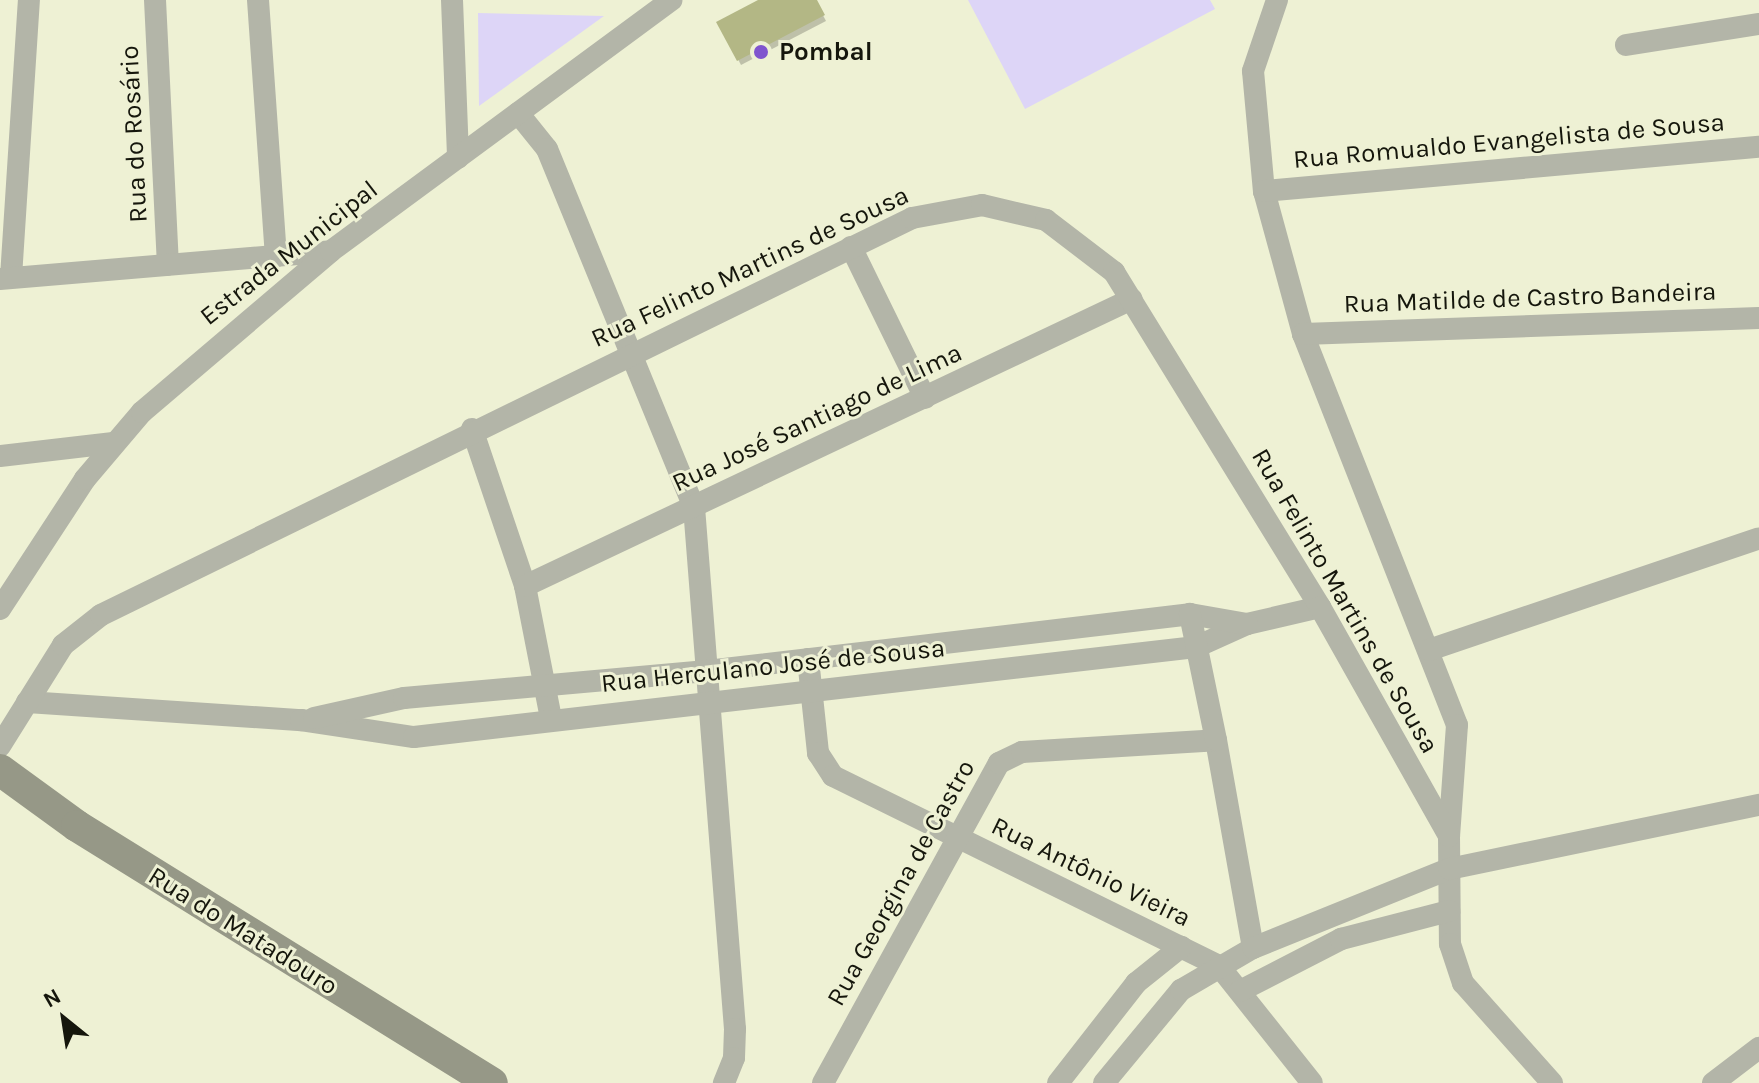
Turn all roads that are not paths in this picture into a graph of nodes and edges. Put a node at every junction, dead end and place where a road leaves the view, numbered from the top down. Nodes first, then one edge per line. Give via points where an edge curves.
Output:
1 (29, 0) edge
2 (155, 0) edge
3 (258, 0) edge
4 (452, 0) edge
5 (672, 0) edge
6 (1277, 0) edge
7 (1759, 24) edge
8 (1626, 45) dead end
9 (518, 113) junction
10 (1759, 147) edge
11 (458, 158) junction
12 (1264, 191) junction
13 (851, 247) junction
14 (331, 251) junction
15 (276, 256) junction
16 (168, 265) junction
17 (5, 278) edge
18 (1132, 299) junction
19 (1759, 318) edge
20 (1303, 334) junction
21 (632, 354) junction
22 (925, 398) junction
23 (472, 429) junction
24 (113, 443) junction
25 (0, 456) edge
26 (694, 507) junction
27 (1759, 538) edge
28 (525, 586) junction
29 (1320, 607) junction
30 (0, 609) edge
31 (1190, 614) junction
32 (1247, 624) junction
33 (1196, 647) junction
34 (1429, 650) junction
35 (808, 659) junction
36 (707, 671) junction
37 (547, 687) junction
38 (810, 691) junction
39 (710, 700) junction
40 (27, 702) junction
41 (551, 718) junction
42 (301, 720) junction
43 (1216, 740) junction
44 (0, 746) edge
45 (0, 770) edge
46 (1759, 805) edge
47 (1449, 836) junction
48 (955, 838) junction
49 (1449, 869) junction
50 (1449, 911) junction
51 (1181, 947) junction
52 (1253, 948) junction
53 (1219, 966) junction
54 (1240, 991) junction
55 (1759, 1048) edge
56 (492, 1083) edge
57 (724, 1083) edge
58 (823, 1083) edge
59 (1058, 1083) edge
60 (1104, 1083) edge
61 (1312, 1083) edge
62 (1552, 1083) edge
63 (1713, 1083) edge

1 - 17 street
2 - 16 street, Rua do Rosário
3 - 15 street
4 - 11 street
5 - 9 street, Estrada Municipal
6 - 12 street, Rua Felinto Martins de Sousa via 1253,71
7 - 8 street
9 - 11 street, Estrada Municipal
9 - 21 street via 547,149
10 - 12 street, Rua Romualdo Evangelista de Sousa
11 - 14 street, Estrada Municipal
12 - 20 street, Rua Felinto Martins de Sousa
13 - 18 street, Rua Felinto Martins de Sousa via 912,218 951,208 1017,209 1083,244 1114,272
13 - 21 street, Rua Felinto Martins de Sousa
13 - 22 street
14 - 15 street
14 - 24 street, Estrada Municipal via 175,382
15 - 16 street
16 - 17 street
18 - 22 street, Rua José Santiago de Lima
18 - 29 street, Rua Felinto Martins de Sousa
19 - 20 street, Rua Matilde de Castro Bandeira
20 - 34 street, Rua Felinto Martins de Sousa
21 - 23 street, Rua Felinto Martins de Sousa
21 - 26 street
22 - 26 street, Rua José Santiago de Lima
23 - 28 street
23 - 40 street, Rua Felinto Martins de Sousa via 101,615 63,645
24 - 25 street
24 - 30 street, Estrada Municipal
26 - 28 street, Rua José Santiago de Lima
26 - 36 street
27 - 34 street
28 - 37 street
29 - 32 street, Rua Herculano José de Sousa
29 - 47 street, Rua Felinto Martins de Sousa
31 - 32 street, Rua Herculano José de Sousa
31 - 33 street
31 - 35 street, Rua Herculano José de Sousa
32 - 33 street, Rua Herculano José de Sousa
33 - 38 street, Rua Herculano José de Sousa
33 - 43 street
34 - 47 street, Rua Felinto Martins de Sousa via 1457,725
35 - 36 street, Rua Herculano José de Sousa
35 - 38 street, Rua Antônio Vieira
36 - 37 street, Rua Herculano José de Sousa
36 - 39 street
37 - 41 street
37 - 42 street, Rua Herculano José de Sousa via 404,698
38 - 39 street, Rua Herculano José de Sousa
38 - 48 street, Rua Antônio Vieira via 818,753 826,769 848,786
39 - 41 street, Rua Herculano José de Sousa
39 - 57 street via 735,1029 734,1058
40 - 42 street, Rua Herculano José de Sousa
40 - 44 street, Rua Felinto Martins de Sousa
41 - 42 street, Rua Herculano José de Sousa via 414,737
43 - 48 street, Rua Georgina de Castro via 1008,756 991,771
43 - 52 street
45 - 56 main road, Rua do Matadouro via 77,826
46 - 49 street
47 - 49 street, Rua Felinto Martins de Sousa
48 - 51 street, Rua Antônio Vieira
48 - 58 street, Rua Georgina de Castro
49 - 50 street, Rua Felinto Martins de Sousa
49 - 52 street
50 - 54 street via 1341,939
50 - 62 street, Rua Felinto Martins de Sousa via 1450,944 1463,983
51 - 53 street, Rua Antônio Vieira
51 - 59 street via 1136,983
52 - 53 street
53 - 54 street
53 - 60 street via 1181,990
54 - 61 street
55 - 63 street

